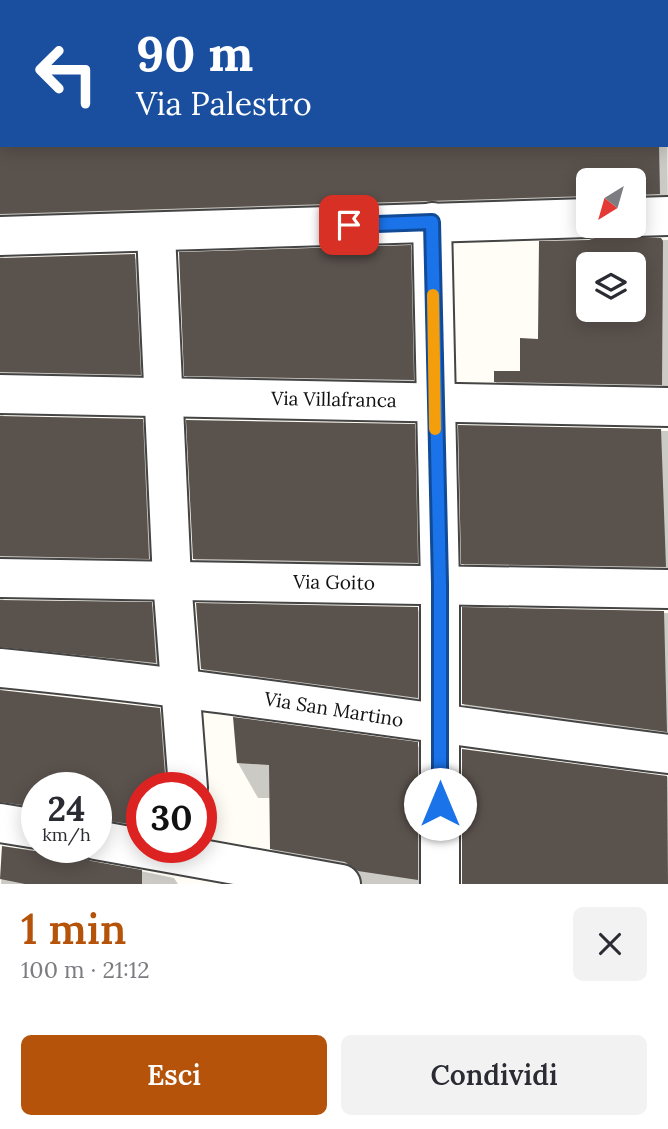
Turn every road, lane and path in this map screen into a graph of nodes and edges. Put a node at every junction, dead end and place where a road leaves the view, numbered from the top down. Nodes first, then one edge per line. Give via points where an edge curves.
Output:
1 (668, 216) edge
2 (646, 217) edge
3 (576, 218) edge
4 (432, 222) junction
5 (156, 233) junction
6 (0, 236) edge
7 (0, 394) edge
8 (165, 396) junction
9 (434, 401) junction
10 (668, 407) edge
11 (0, 578) edge
12 (172, 580) junction
13 (440, 584) junction
14 (668, 589) edge
15 (0, 668) edge
16 (180, 686) junction
17 (440, 725) junction
18 (668, 754) edge
19 (187, 772) edge
20 (0, 823) edge
21 (21, 826) edge
22 (199, 863) edge
23 (341, 884) edge
24 (440, 884) edge

1 - 2 street
3 - 4 street
4 - 5 street
4 - 9 street
5 - 6 street
5 - 8 street
7 - 8 street, Via Villafranca
8 - 9 street, Via Villafranca
8 - 12 street
9 - 10 street, Via Villafranca
9 - 13 street
11 - 12 street, Via Goito
12 - 13 street, Via Goito
12 - 16 street
13 - 14 street, Via Goito
13 - 17 street
15 - 16 street, Via San Martino
16 - 17 street, Via San Martino
16 - 19 street
17 - 18 street, Via San Martino
17 - 24 street
20 - 21 street
22 - 23 street

